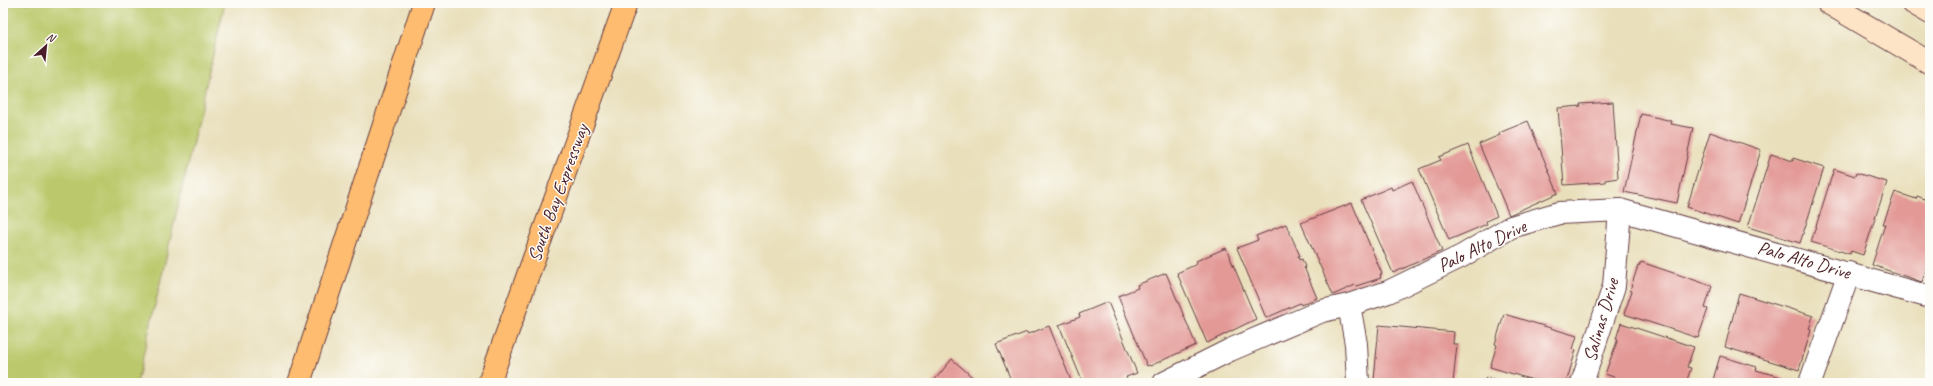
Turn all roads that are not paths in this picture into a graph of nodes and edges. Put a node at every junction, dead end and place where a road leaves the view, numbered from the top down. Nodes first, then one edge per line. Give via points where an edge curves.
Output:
1 (424, 3) edge
2 (626, 3) edge
3 (1828, 3) edge
4 (1913, 3) edge
5 (1930, 13) edge
6 (1930, 63) edge
7 (1620, 210) junction
8 (1849, 273) junction
9 (1930, 296) edge
10 (1349, 305) junction
11 (299, 383) edge
12 (489, 383) edge
13 (1164, 383) edge
14 (1358, 383) edge
15 (1582, 383) edge
16 (1810, 383) edge

1 - 11 highway
2 - 12 highway, South Bay Expressway
3 - 6 street
4 - 5 street
7 - 8 street, Palo Alto Drive
7 - 10 street, Palo Alto Drive via 1559,213 1511,227 1420,277 1388,292
7 - 15 street, Salinas Drive via 1614,286
8 - 9 street, Palo Alto Drive
8 - 16 street
10 - 13 street, Palo Alto Drive via 1322,311 1230,350
10 - 14 street via 1356,344

